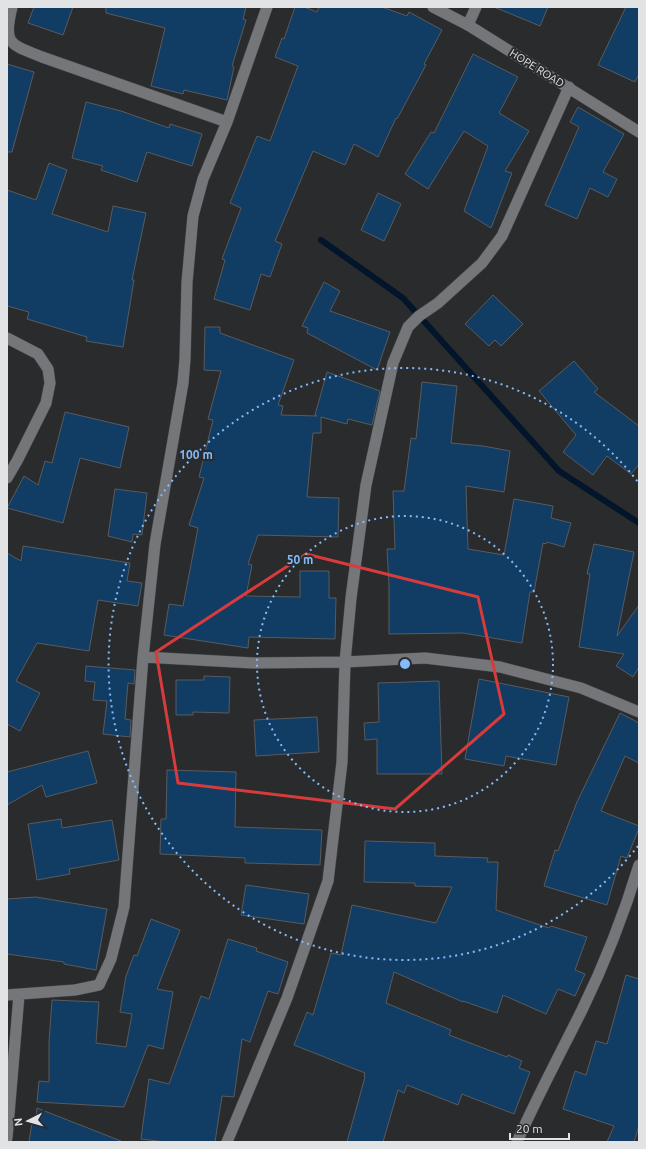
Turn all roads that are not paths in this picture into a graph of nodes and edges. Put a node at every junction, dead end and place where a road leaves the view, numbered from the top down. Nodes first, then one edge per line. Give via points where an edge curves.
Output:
1 (12, 7) edge
2 (268, 7) edge
3 (433, 7) edge
4 (476, 7) edge
5 (468, 26) junction
6 (569, 87) junction
7 (227, 122) junction
8 (639, 132) edge
9 (7, 338) edge
10 (7, 478) edge
11 (144, 657) junction
12 (345, 662) junction
13 (639, 712) edge
14 (639, 865) edge
15 (20, 994) junction
16 (7, 995) edge
17 (7, 1138) edge
18 (227, 1142) edge
19 (517, 1142) edge

1 - 7 street via 7,32 13,45
2 - 7 street
3 - 5 street, HOPE ROAD
4 - 5 street
5 - 6 street, HOPE ROAD
6 - 8 street, HOPE ROAD
6 - 12 street via 502,236 482,263 408,327 393,363 366,485
7 - 11 street via 203,179 193,216 183,383 155,544
9 - 10 street via 38,354 48,369 50,383 46,403
11 - 12 street via 253,663
11 - 15 street via 124,906 111,959 99,984 75,990
12 - 13 street via 425,658 500,667 581,688
12 - 18 street via 342,762 328,881 287,998
14 - 19 street via 605,957
15 - 16 street
15 - 17 street

